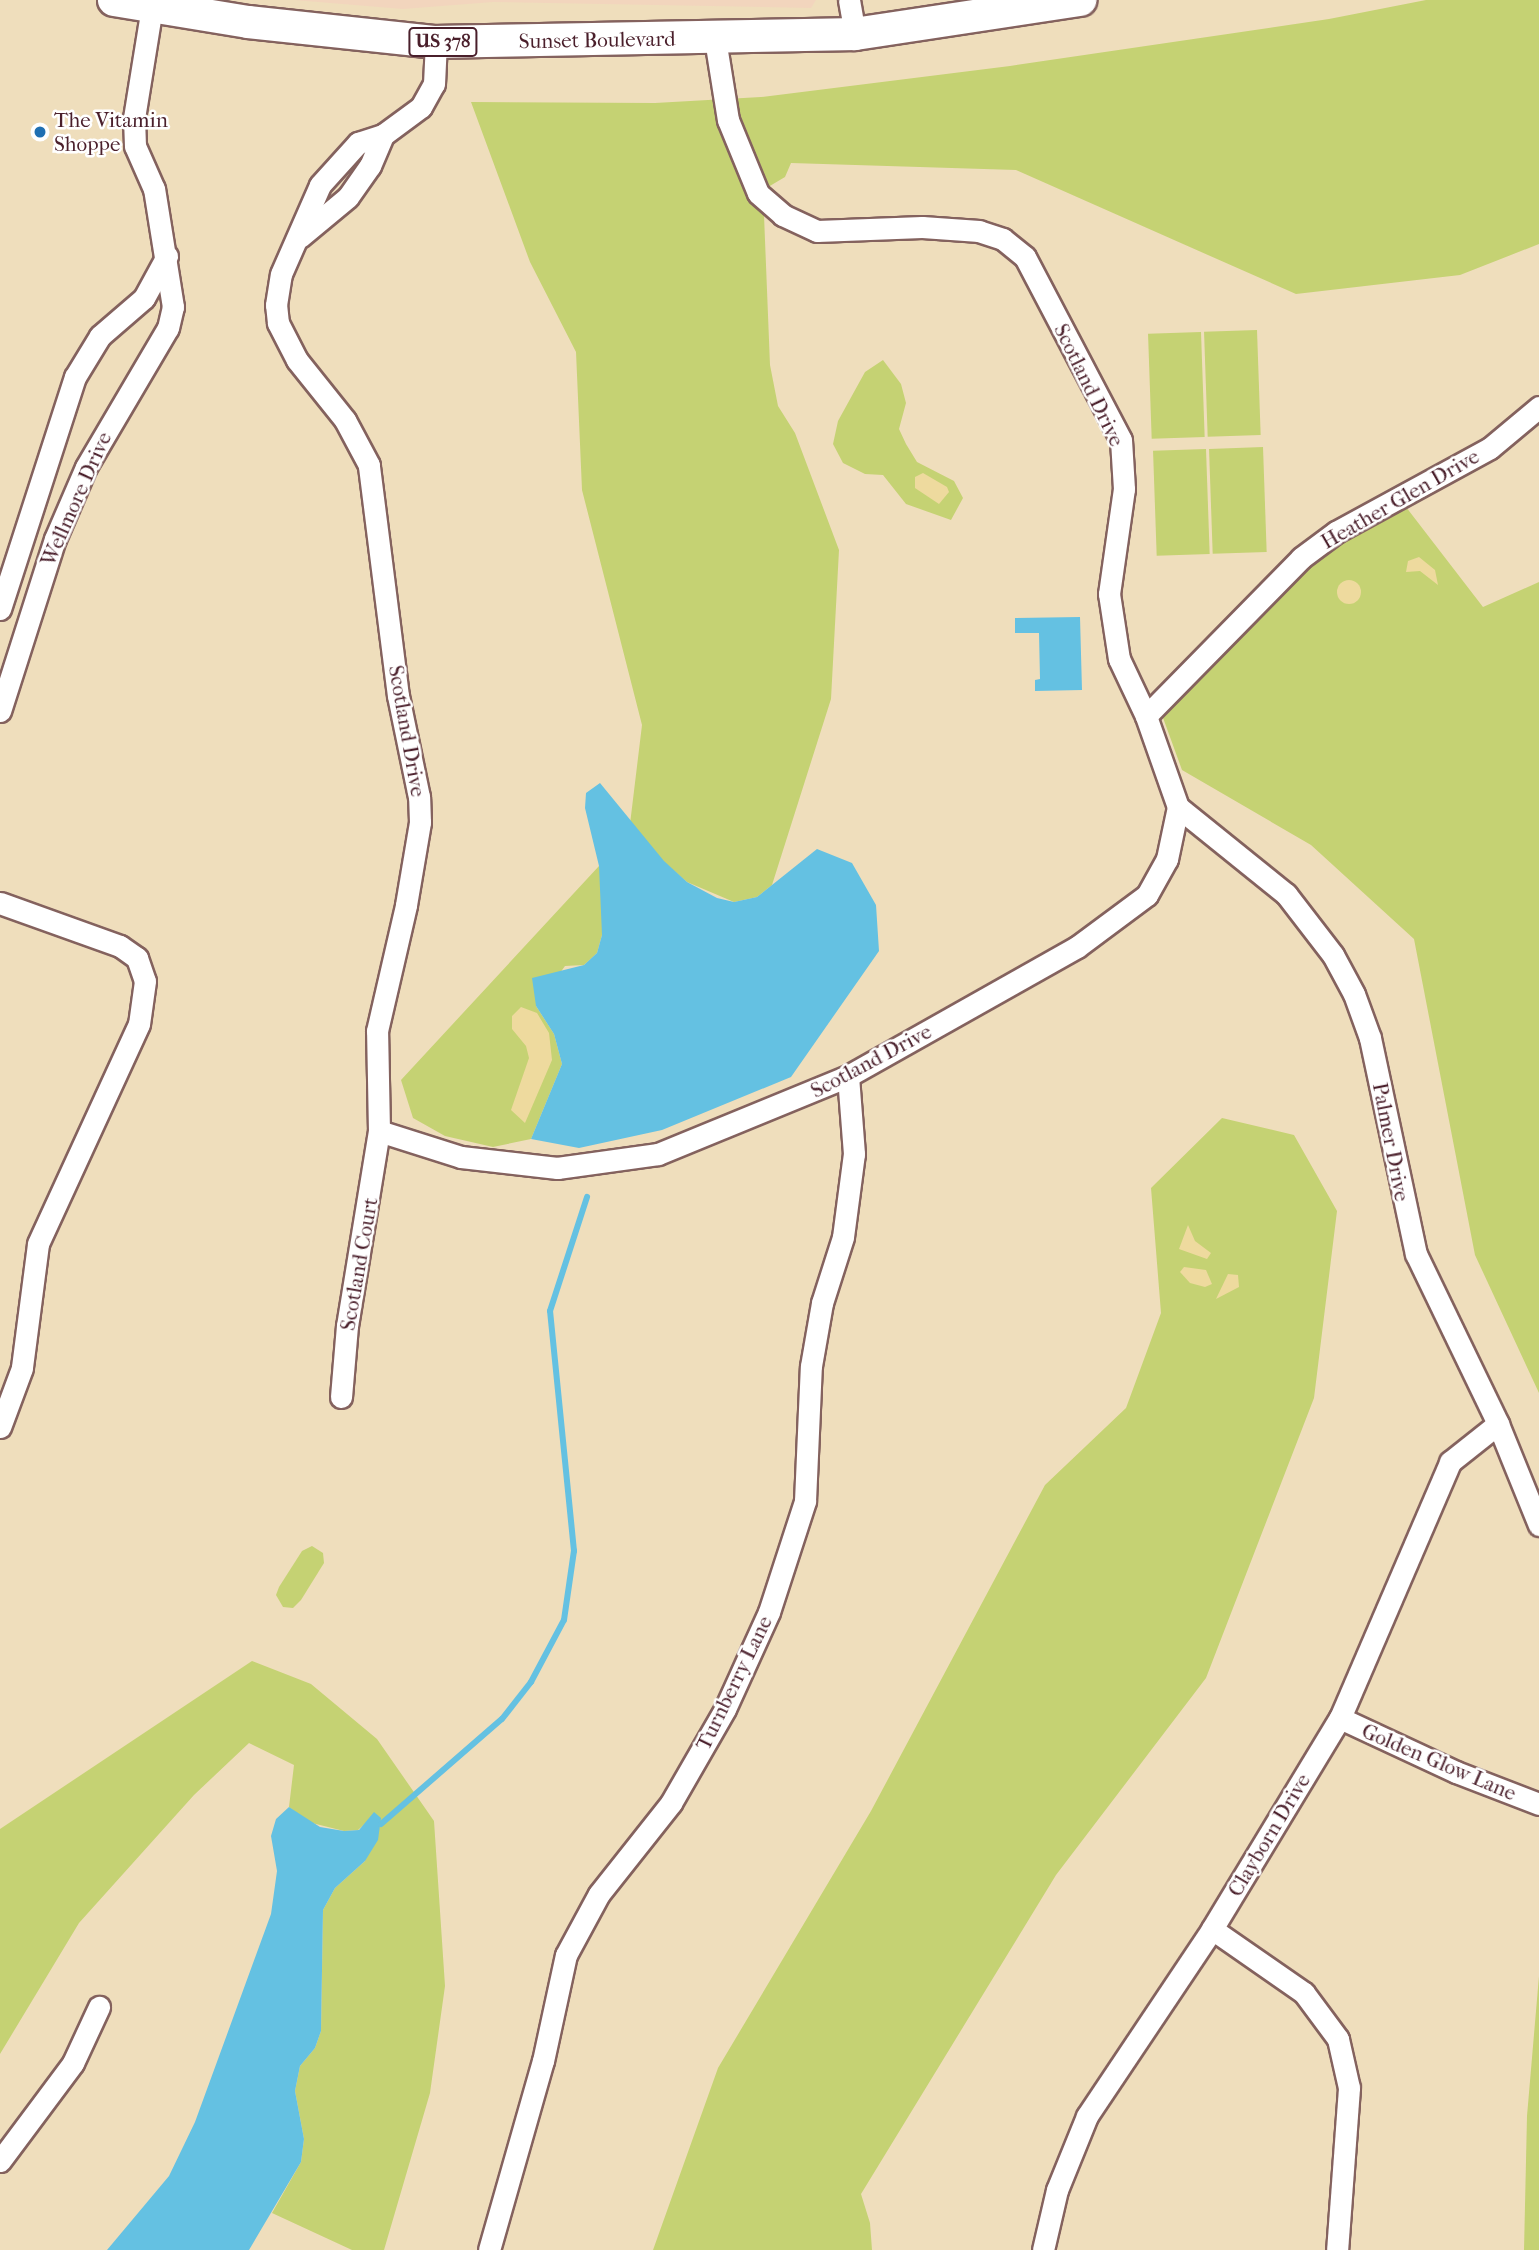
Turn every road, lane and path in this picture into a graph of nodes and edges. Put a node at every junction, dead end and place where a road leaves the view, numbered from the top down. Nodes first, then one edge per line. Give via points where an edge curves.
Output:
1 (114, 0) edge
2 (849, 0) edge
3 (1080, 0) edge
4 (152, 7) junction
5 (855, 34) junction
6 (715, 39) junction
7 (436, 42) junction
8 (383, 135) junction
9 (300, 237) junction
10 (167, 256) junction
11 (1539, 407) edge
12 (0, 609) edge
13 (5, 675) edge
14 (0, 711) edge
15 (1146, 716) junction
16 (1178, 807) junction
17 (0, 903) edge
18 (848, 1076) junction
19 (379, 1131) junction
20 (341, 1397) dead end
21 (1498, 1424) junction
22 (0, 1427) edge
23 (1539, 1525) edge
24 (1340, 1718) junction
25 (1539, 1804) edge
26 (1212, 1929) junction
27 (99, 2007) dead end
28 (0, 2161) edge
29 (489, 2250) edge
30 (1043, 2250) edge
31 (1337, 2250) edge

1 - 4 main road, Sunset Boulevard / US 378
2 - 5 street
3 - 5 main road, Sunset Boulevard / US 378
4 - 7 main road, Sunset Boulevard / US 378
4 - 10 street, Wellmore Drive via 134,118 135,146 154,189
5 - 6 main road, Sunset Boulevard / US 378
6 - 7 main road, Sunset Boulevard / US 378
6 - 15 street, Scotland Drive via 728,120 758,193 783,215 817,231 922,227 979,231 1003,239 1025,257 1121,440 1124,489 1108,594 1119,659
7 - 8 street, Scotland Drive via 434,84 421,107
8 - 9 street, Scotland Drive via 370,166 348,197
8 - 9 street, Scotland Drive via 358,144 329,171
9 - 19 street, Scotland Drive via 281,274 278,323 297,360 345,419 369,465 397,696 419,797 420,822 406,905 377,1031
10 - 12 street, Wellmore Drive via 144,299 100,336 75,377
10 - 13 street, Wellmore Drive via 173,307 168,328 86,467
11 - 15 street, Heather Glen Drive via 1490,448 1336,532 1301,558
13 - 14 street, Wellmore Drive
15 - 16 street, Scotland Drive
16 - 18 street, Scotland Drive via 1158,881 1120,919
16 - 21 street, Palmer Drive via 1286,894 1334,955 1370,1038 1416,1254
17 - 22 street via 120,946 137,958 145,981 139,1024 38,1244 25,1355
18 - 19 street, Scotland Drive via 658,1154 582,1167 461,1157
18 - 29 street, Turnberry Lane via 854,1154 844,1237 822,1303 811,1366 805,1501 769,1612 725,1709 670,1803 599,1894 566,1955 543,2061
19 - 20 street, Scotland Court via 347,1326
21 - 23 street, Palmer Drive
21 - 24 street, Clayborn Drive via 1450,1462
24 - 25 street, Golden Glow Lane via 1433,1763
24 - 26 street, Clayborn Drive
26 - 30 street, Clayborn Drive via 1087,2116 1057,2190
26 - 31 street via 1304,1993 1338,2039 1349,2088
27 - 28 street via 73,2063

